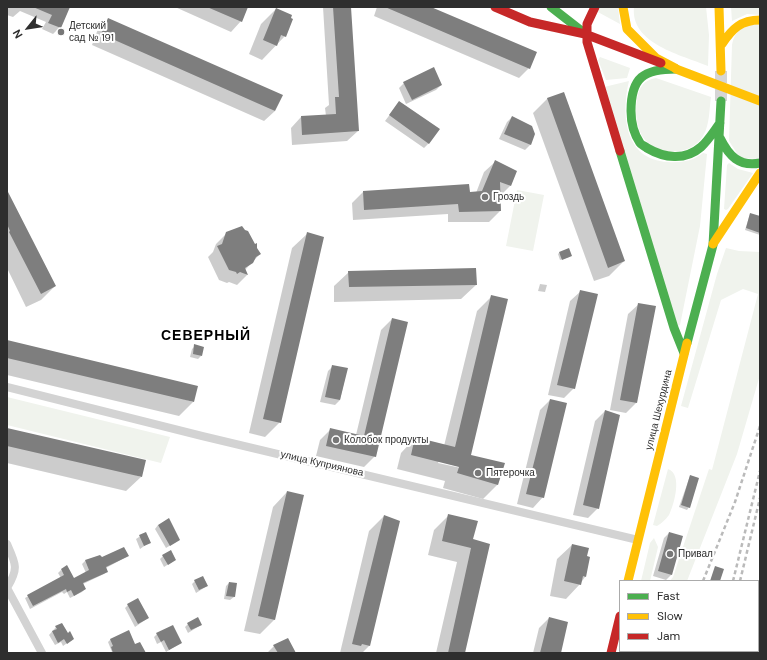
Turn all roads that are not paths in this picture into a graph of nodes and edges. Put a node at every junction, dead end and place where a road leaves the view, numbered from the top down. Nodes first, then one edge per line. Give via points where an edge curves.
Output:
1 (495, 7) edge
2 (551, 7) edge
3 (595, 7) edge
4 (623, 7) edge
5 (719, 7) edge
6 (760, 20) edge
7 (585, 34) junction
8 (722, 44) junction
9 (676, 69) junction
10 (721, 71) tunnel mouth
11 (721, 101) tunnel mouth
12 (760, 101) edge
13 (720, 123) junction
14 (720, 137) junction
15 (760, 163) edge
16 (760, 173) edge
17 (713, 245) junction
18 (684, 353) junction
19 (7, 387) edge
20 (638, 540) junction
21 (7, 544) edge
22 (628, 580) edge
23 (7, 588) edge
24 (619, 620) edge
25 (42, 653) edge
26 (611, 653) edge

1 - 7 main road via 530,22
2 - 7 main road
3 - 7 main road via 591,12
4 - 9 main road via 630,33 656,58
5 - 8 main road
6 - 8 main road via 748,19 741,22
7 - 9 main road
7 - 18 main road via 674,328
8 - 10 main road
9 - 12 main road, bridge
9 - 13 main road via 656,69 635,84 631,94 631,121 640,143 656,154 685,156 701,147
11 - 13 main road, улица Шехурдина
13 - 14 main road, улица Шехурдина
14 - 15 main road via 736,161 747,165
14 - 17 main road, улица Шехурдина
16 - 17 main road, улица Шехурдина
17 - 18 main road, улица Шехурдина
18 - 20 main road, улица Шехурдина
19 - 20 street, улица Куприянова
20 - 22 main road, улица Шехурдина
21 - 23 street via 16,564 15,576
23 - 25 street
24 - 26 main road

